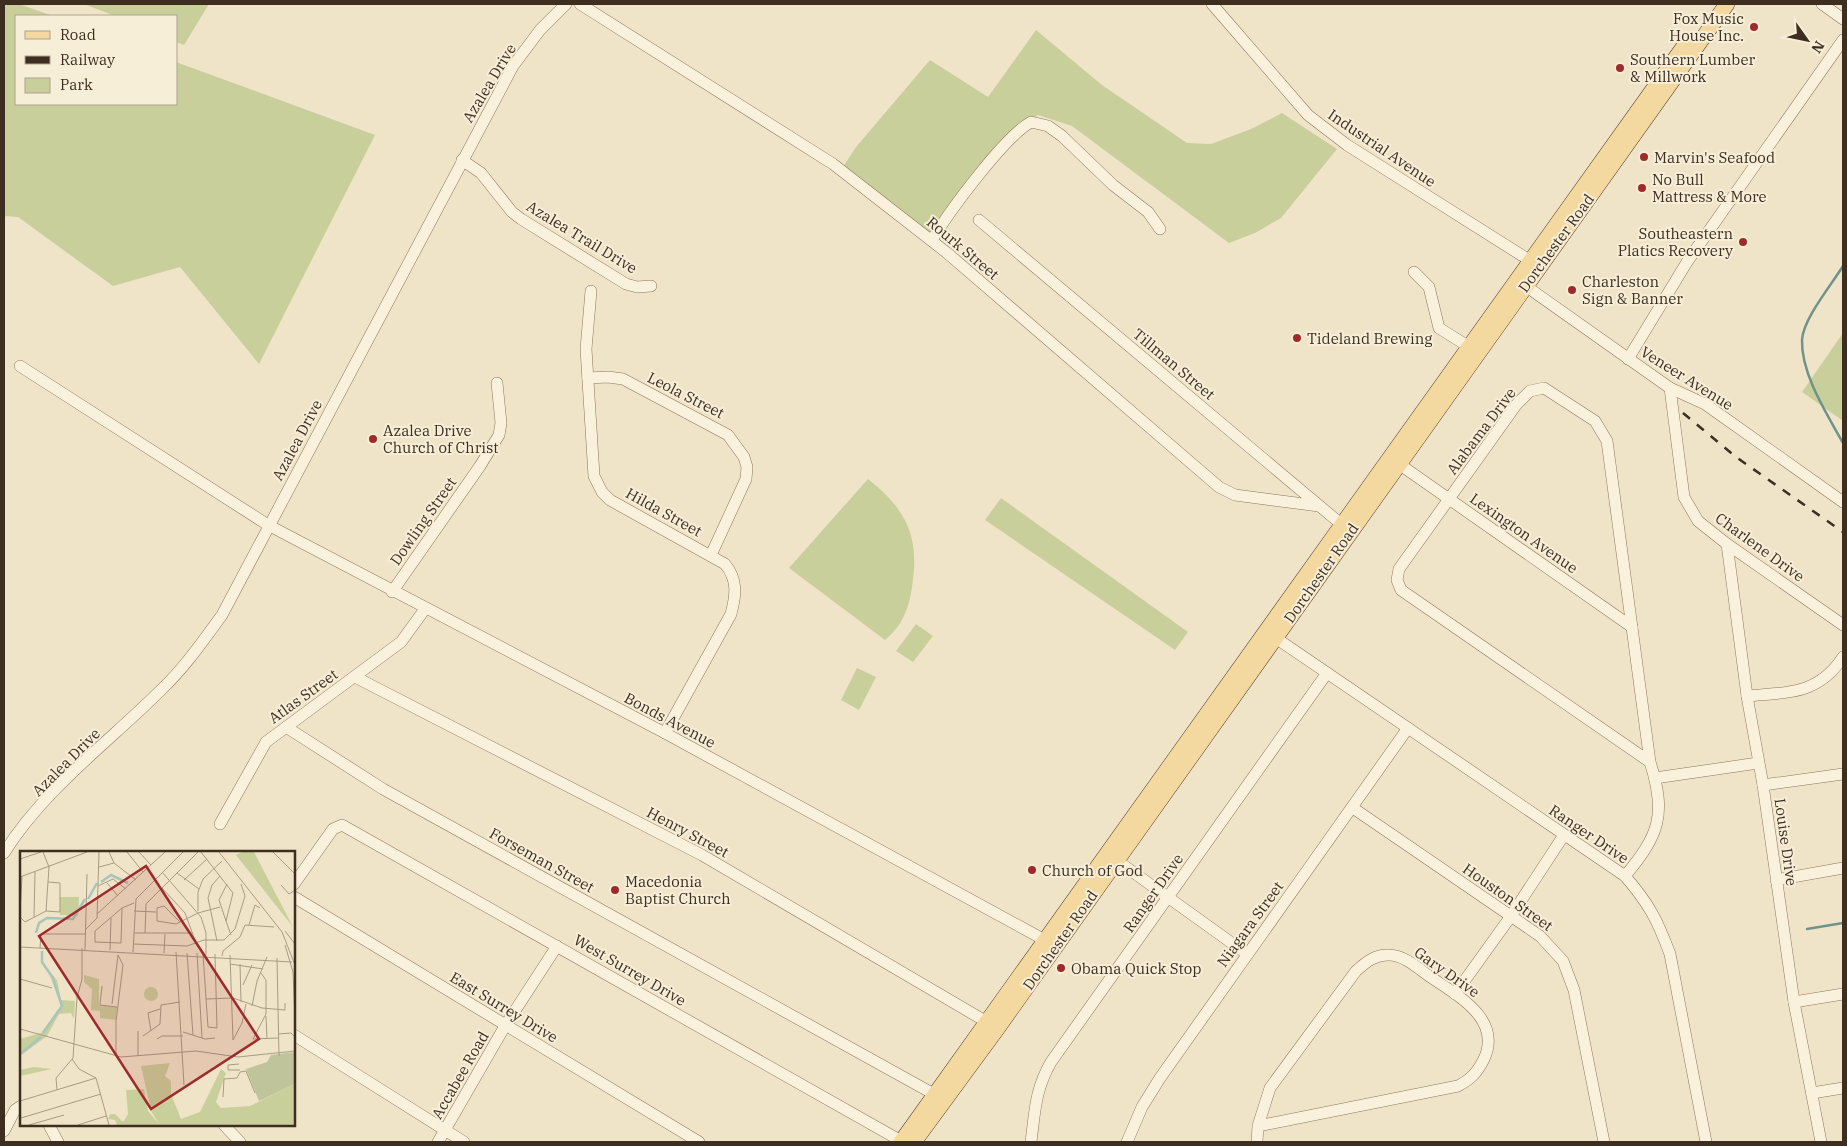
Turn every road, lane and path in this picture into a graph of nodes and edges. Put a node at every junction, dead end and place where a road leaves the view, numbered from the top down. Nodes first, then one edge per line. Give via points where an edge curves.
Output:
1 (566, 4) edge
2 (580, 4) edge
3 (1212, 4) edge
4 (1714, 4) edge
5 (1727, 4) edge
6 (1822, 4) edge
7 (1843, 19) edge
8 (1843, 40) edge
9 (462, 160) junction
10 (979, 220) dead end
11 (1160, 229) dead end
12 (932, 240) junction
13 (1534, 264) junction
14 (1414, 272) dead end
15 (1521, 283) junction
16 (651, 286) dead end
17 (591, 291) dead end
18 (1473, 350) junction
19 (1628, 359) junction
20 (20, 366) dead end
21 (588, 378) junction
22 (497, 383) dead end
23 (1670, 388) junction
24 (1399, 464) junction
25 (1450, 498) junction
26 (1843, 502) edge
27 (1319, 506) junction
28 (268, 525) junction
29 (1346, 528) junction
30 (1727, 544) junction
31 (711, 555) junction
32 (392, 592) junction
33 (425, 609) junction
34 (1843, 625) edge
35 (1632, 628) junction
36 (1270, 634) junction
37 (1843, 657) edge
38 (1327, 673) junction
39 (355, 677) junction
40 (1747, 696) junction
41 (286, 727) junction
42 (1408, 728) junction
43 (665, 733) junction
44 (1650, 762) junction
45 (1758, 763) junction
46 (1843, 774) edge
47 (1655, 778) junction
48 (1763, 785) junction
49 (1353, 808) junction
50 (220, 824) dead end
51 (1564, 835) junction
52 (4, 853) edge
53 (1111, 857) junction
54 (1843, 868) edge
55 (1625, 876) junction
56 (1776, 880) junction
57 (295, 883) edge
58 (1168, 897) junction
59 (295, 898) edge
60 (1511, 916) junction
61 (1050, 943) junction
62 (557, 946) junction
63 (1247, 954) junction
64 (1455, 994) junction
65 (1843, 994) edge
66 (1794, 1002) junction
67 (992, 1025) junction
68 (505, 1026) junction
69 (295, 1036) edge
70 (1843, 1088) edge
71 (1812, 1093) junction
72 (940, 1098) junction
73 (20, 1107) edge
74 (50, 1126) edge
75 (225, 1126) edge
76 (1258, 1126) junction
77 (4, 1131) edge
78 (446, 1131) junction
79 (58, 1142) edge
80 (240, 1142) edge
81 (438, 1142) edge
82 (464, 1142) edge
83 (699, 1142) edge
84 (905, 1142) edge
85 (1032, 1142) edge
86 (1127, 1142) edge
87 (1257, 1142) edge
88 (1604, 1142) edge
89 (1706, 1142) edge
90 (1821, 1142) edge

1 - 9 street, Azalea Drive via 540,30 513,66
2 - 12 street, Rourk Street via 833,164
3 - 13 street, Industrial Avenue via 1308,115 1347,145
4 - 13 main road, Dorchester Road
5 - 13 main road, Dorchester Road
6 - 7 street
8 - 19 street via 1687,262
9 - 16 street, Azalea Trail Drive via 481,173 512,212 536,230 626,284
9 - 28 street, Azalea Drive
10 - 27 street, Tillman Street
11 - 12 street via 1148,212 1113,185 1062,136 1048,126 1031,122 1020,128 993,160
12 - 27 street, Rourk Street via 1219,487 1235,495
13 - 15 main road, Dorchester Road
14 - 18 street via 1429,287 1439,328
15 - 18 main road, Dorchester Road
15 - 19 street, Veneer Avenue
17 - 21 street, Hilda Street via 586,349
18 - 24 main road, Dorchester Road
18 - 29 main road, Dorchester Road
19 - 23 street, Veneer Avenue
20 - 28 street, Bonds Avenue
21 - 31 street, Hilda Street via 594,476 602,492 610,500
21 - 31 street, Leola Street via 622,379 719,429 737,445 747,467 746,479
22 - 32 street, Dowling Street via 499,435
23 - 26 street, Veneer Avenue via 1705,404
23 - 30 street, Charlene Drive via 1684,497 1698,521
24 - 25 street, Lexington Avenue
24 - 29 main road, Dorchester Road
25 - 35 street, Lexington Avenue
25 - 35 street, Alabama Drive via 1530,391 1544,388 1595,421 1606,441
25 - 44 street, Alabama Drive via 1399,569 1397,580 1401,590
27 - 29 street, Tillman Street
28 - 32 street, Bonds Avenue
28 - 52 street, Azalea Drive via 222,615 189,660 164,688 57,788
29 - 36 main road, Dorchester Road
30 - 34 street, Charlene Drive
30 - 40 street, Louise Drive
31 - 43 street, Hilda Street via 725,564 732,574 736,597 731,614
32 - 33 street, Bonds Avenue
33 - 39 street, Atlas Street via 402,642
33 - 43 street, Bonds Avenue
35 - 44 street, Alabama Drive
36 - 38 street, Ranger Drive
36 - 53 main road, Dorchester Road
37 - 40 street via 1830,675 1813,686 1800,691
38 - 42 street, Ranger Drive
38 - 58 street, Ranger Drive
39 - 41 street, Atlas Street
39 - 67 street, Henry Street via 702,855
40 - 45 street, Louise Drive
41 - 50 street, Atlas Street via 266,742
41 - 72 street, Forseman Street via 391,794
42 - 49 street, Niagara Street
42 - 51 street, Ranger Drive
43 - 61 street, Bonds Avenue
44 - 47 street, Alabama Drive
45 - 47 street
45 - 48 street, Louise Drive
46 - 48 street
47 - 55 street, Alabama Drive via 1659,807 1656,830 1646,851
48 - 56 street, Louise Drive
49 - 60 street, Houston Street
49 - 63 street, Niagara Street
51 - 55 street, Ranger Drive
51 - 60 street
53 - 58 street
53 - 61 main road, Dorchester Road
54 - 56 street
55 - 89 street, Ranger Drive via 1648,903 1670,954
56 - 66 street, Louise Drive
57 - 62 street, West Surrey Drive via 333,829 342,825
58 - 63 street
58 - 85 street, Ranger Drive via 1041,1079 1036,1093
59 - 68 street, East Surrey Drive
60 - 64 street
60 - 88 street, Houston Street via 1540,936 1563,961 1574,990
61 - 67 main road, Dorchester Road
62 - 68 street, Accabee Road
62 - 84 street, West Surrey Drive
63 - 86 street, Niagara Street via 1160,1078 1142,1107
64 - 76 street, Gary Drive via 1398,956 1380,955 1371,959 1356,971 1270,1088
64 - 76 street, Gary Drive via 1479,1015 1487,1029 1486,1054 1470,1080 1458,1086
65 - 66 street
66 - 71 street, Louise Drive
67 - 72 main road, Dorchester Road
68 - 78 street, Accabee Road
68 - 83 street, East Surrey Drive
69 - 78 street
70 - 71 street
71 - 90 street, Louise Drive
72 - 84 main road, Dorchester Road
73 - 77 street
74 - 79 street
75 - 80 street
76 - 87 street, Gary Drive
78 - 81 street, Accabee Road
78 - 82 street

